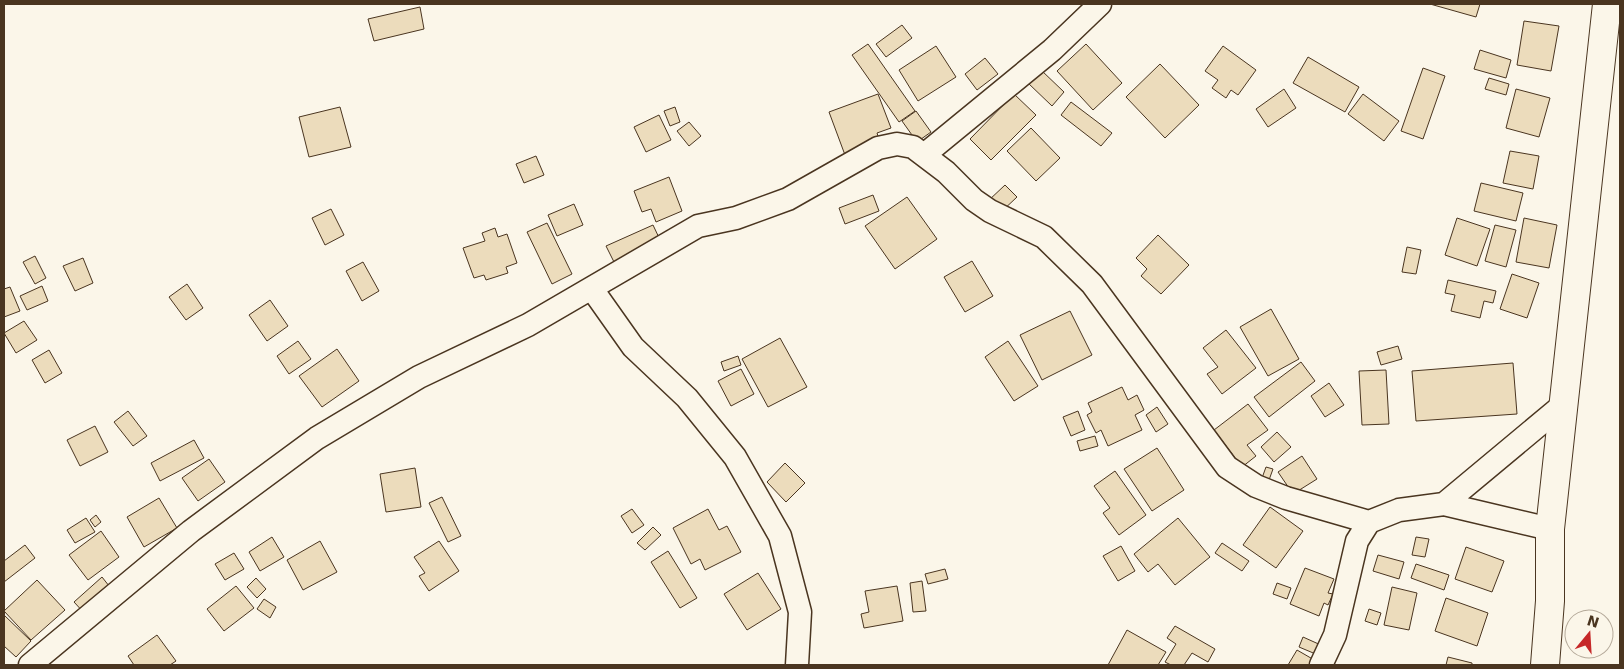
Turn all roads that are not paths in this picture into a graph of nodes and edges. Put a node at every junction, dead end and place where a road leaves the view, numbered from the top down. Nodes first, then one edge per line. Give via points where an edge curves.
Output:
1 (1100, 4) edge
2 (1607, 4) edge
3 (924, 155) junction
4 (592, 289) junction
5 (1564, 404) junction
6 (1444, 504) junction
7 (1369, 522) junction
8 (1550, 529) junction
9 (30, 665) edge
10 (797, 665) edge
11 (1321, 665) edge
12 (1545, 665) edge

1 - 3 street via 1052,50
2 - 5 highway
3 - 4 street via 913,147 897,144 878,148 788,199 736,218 698,226
3 - 7 street via 985,207 1044,237 1092,284 1227,467 1256,486 1286,498
4 - 9 street via 528,325 419,377 317,438 191,531
4 - 10 street via 632,347 687,398 735,457 780,536 800,612
5 - 6 street
5 - 8 highway
6 - 7 street via 1399,510
6 - 8 street
7 - 11 street via 1357,541 1335,634
8 - 12 highway via 1550,600

